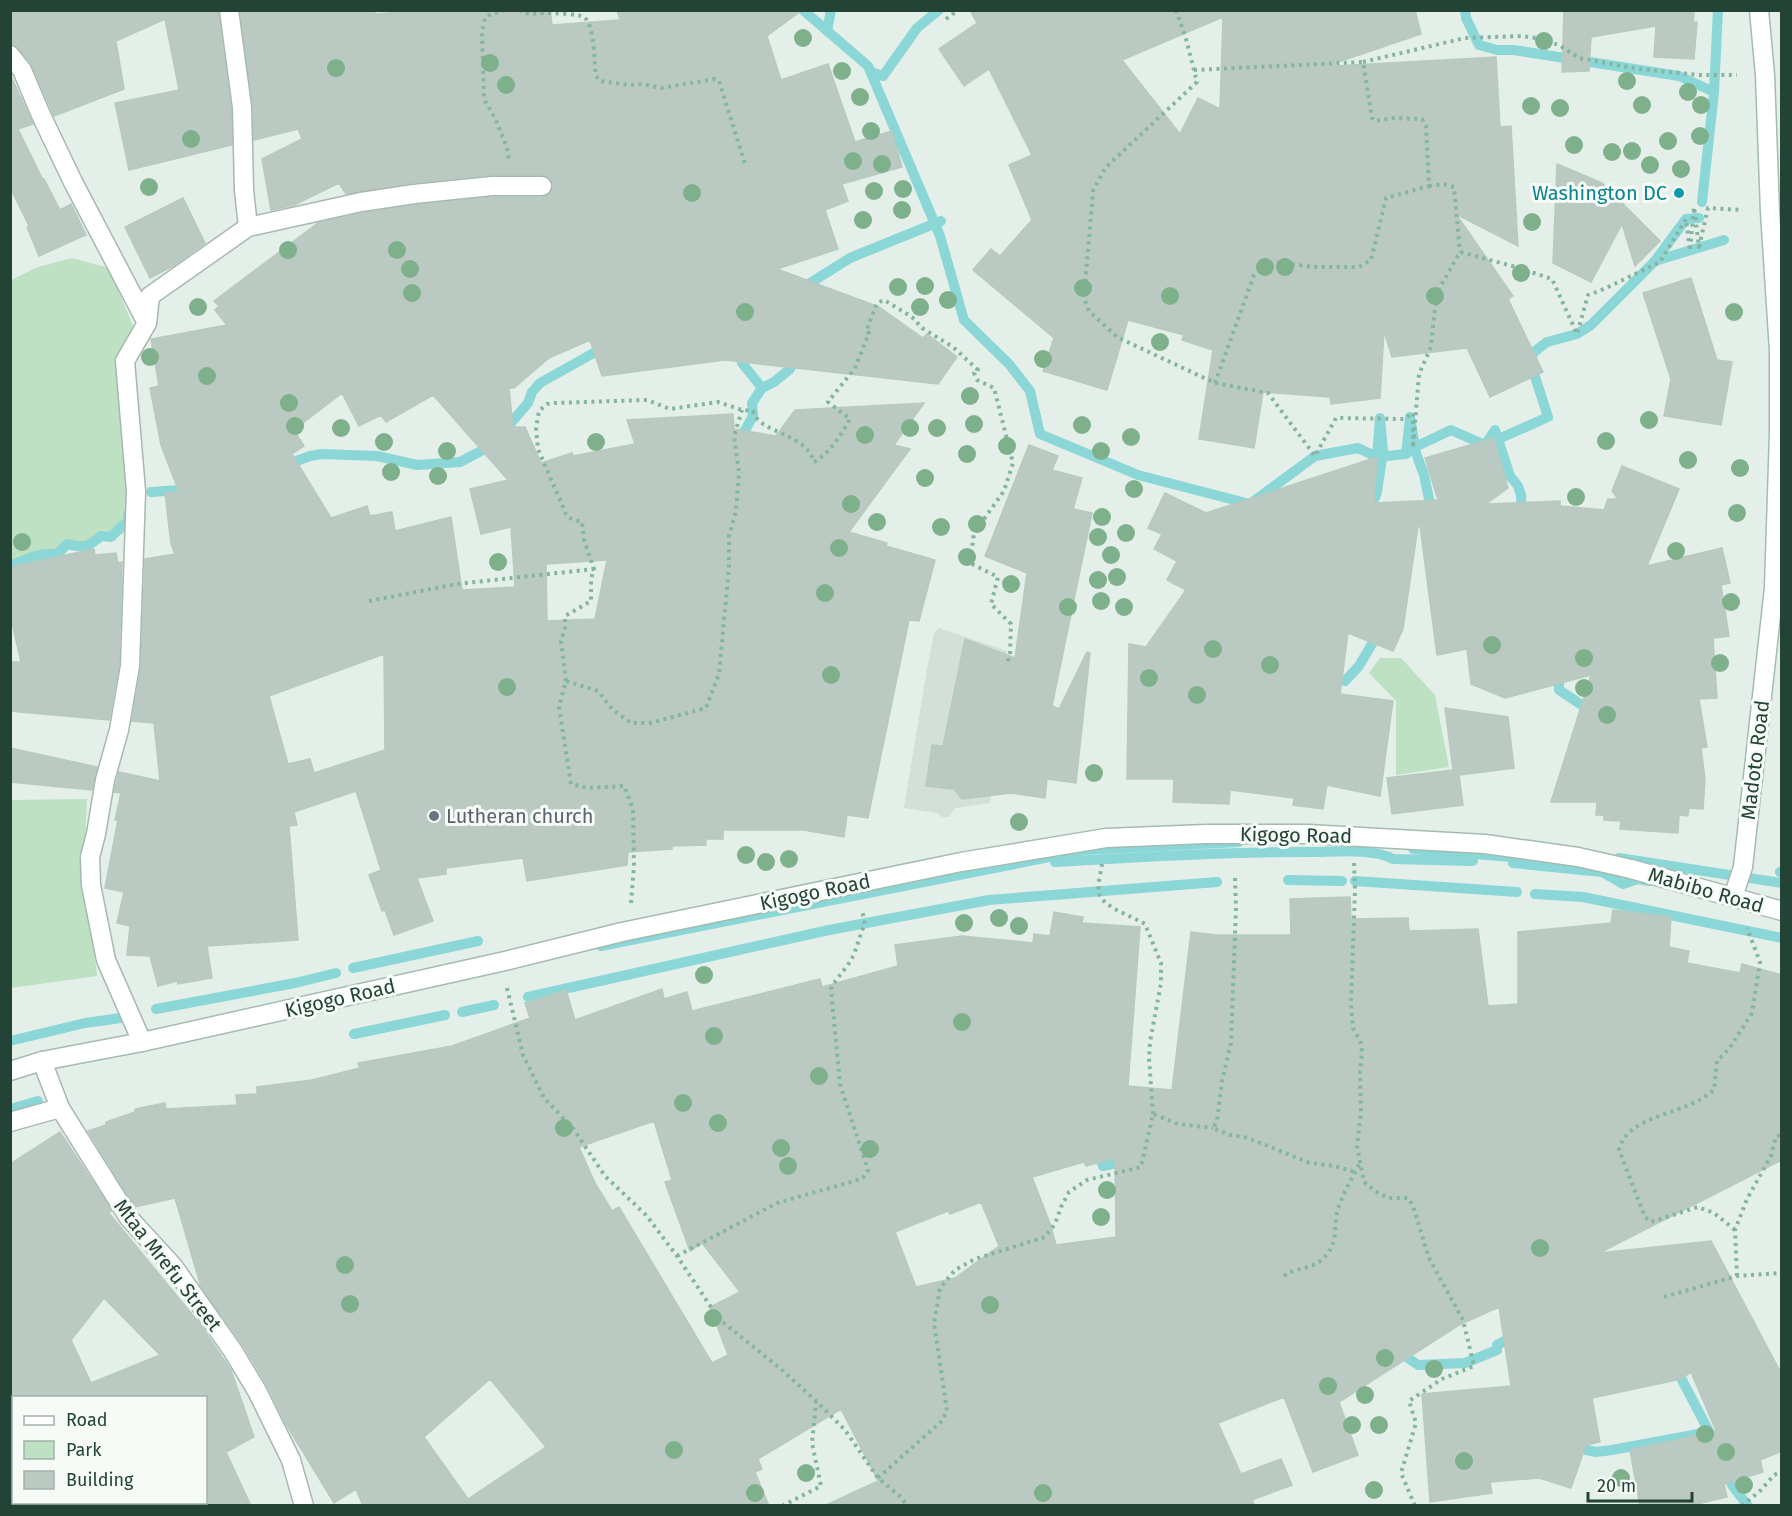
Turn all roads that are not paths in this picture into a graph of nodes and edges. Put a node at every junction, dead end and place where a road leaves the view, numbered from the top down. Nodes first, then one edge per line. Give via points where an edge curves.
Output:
1 (229, 10) edge
2 (1759, 10) edge
3 (10, 55) edge
4 (542, 186) dead end
5 (248, 227) junction
6 (147, 323) junction
7 (1778, 588) edge
8 (1631, 869) joint
9 (1733, 897) junction
10 (1782, 911) edge
11 (142, 1042) junction
12 (42, 1061) junction
13 (10, 1071) edge
14 (60, 1108) junction
15 (10, 1122) edge
16 (304, 1506) edge

1 - 5 main road via 242,107
2 - 7 main road, Madoto Road via 1779,351
3 - 6 main road via 22,70 73,182
4 - 5 main road via 492,186 414,194 328,208
5 - 6 main road via 150,297
6 - 11 main road via 125,361 136,491 130,666 90,857 91,885 106,960
7 - 9 main road, Madoto Road via 1743,867
8 - 9 main road, Mabibo Road
8 - 11 main road, Kigogo Road via 1563,853 1485,844 1308,834 1106,838 961,862 622,932
9 - 10 main road, Mabibo Road
11 - 12 main road, Kigogo Road
12 - 13 main road, Kigogo Road
12 - 14 main road, Mtaa Mrefu Street
14 - 15 main road
14 - 16 main road, Mtaa Mrefu Street via 129,1218 173,1266 233,1351 291,1460

